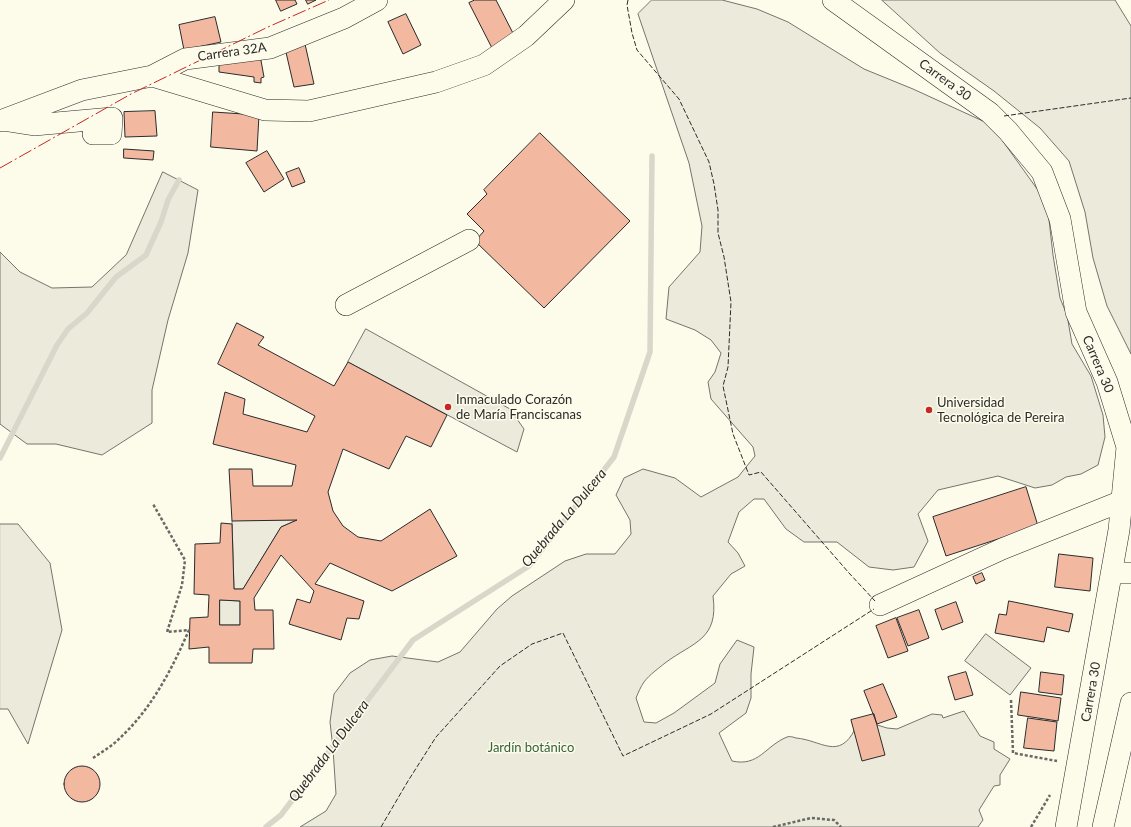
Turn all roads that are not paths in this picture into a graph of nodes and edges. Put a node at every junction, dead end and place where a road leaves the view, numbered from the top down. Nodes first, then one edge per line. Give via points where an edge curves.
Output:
1 (377, 0) edge
2 (564, 0) edge
3 (833, 0) edge
4 (152, 76) junction
5 (1, 120) edge
6 (93, 134) dead end
7 (468, 240) dead end
8 (346, 305) dead end
9 (1122, 501) junction
10 (1121, 573) edge
11 (880, 605) dead end
12 (1131, 703) edge
13 (1066, 827) edge
14 (1103, 827) edge

1 - 4 street, Carrera 32A via 344,18 270,48 185,59
2 - 4 street via 526,36 484,65 436,82 309,111 265,110
3 - 9 street, Carrera 30 via 990,113 1042,172 1060,219 1076,312 1107,382 1127,447
4 - 5 street via 82,90
5 - 6 street via 34,125 112,118 111,134
7 - 8 street
9 - 10 street, Carrera 30 via 1119,530
9 - 11 street via 1002,549
10 - 13 street, Carrera 30
12 - 14 street

